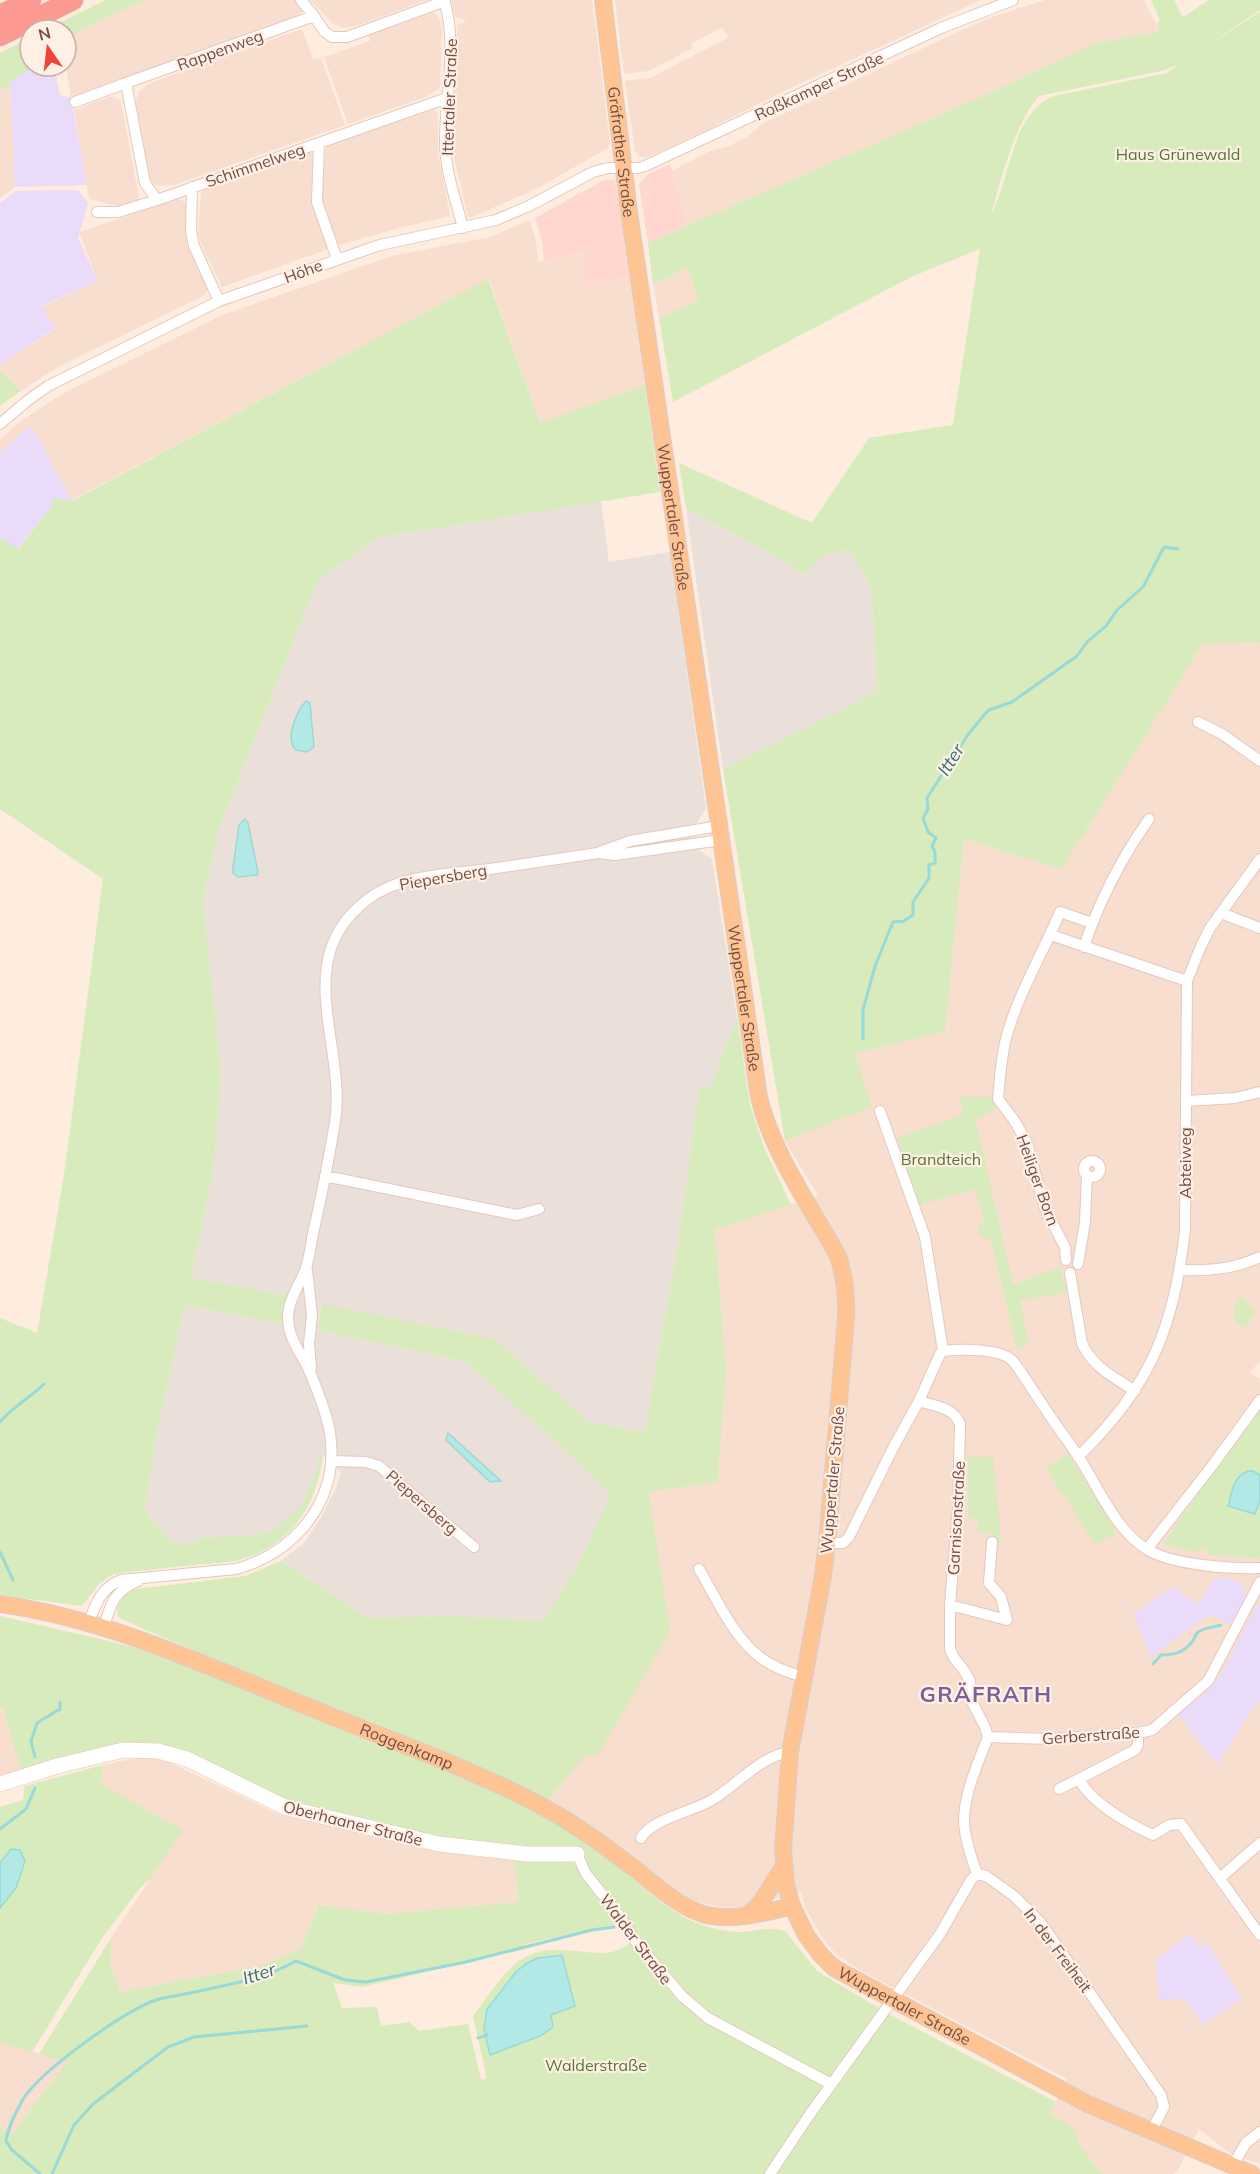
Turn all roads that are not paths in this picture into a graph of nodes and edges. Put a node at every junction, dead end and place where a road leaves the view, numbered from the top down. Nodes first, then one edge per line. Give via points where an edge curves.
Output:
1 (31, 0) edge
2 (73, 0) edge
3 (301, 0) edge
4 (603, 0) edge
5 (1013, 0) edge
6 (444, 1) edge
7 (0, 15) edge
8 (314, 16) junction
9 (0, 36) edge
10 (126, 83) junction
11 (447, 98) junction
12 (75, 102) dead end
13 (319, 143) junction
14 (625, 168) junction
15 (192, 187) junction
16 (157, 200) junction
17 (97, 212) dead end
18 (463, 228) junction
19 (337, 259) junction
20 (219, 301) junction
21 (644, 302) joint
22 (0, 424) edge
23 (1198, 722) dead end
24 (1260, 761) edge
25 (1149, 819) dead end
26 (720, 833) junction
27 (1260, 859) edge
28 (1221, 914) junction
29 (1092, 923) junction
30 (1260, 928) edge
31 (1050, 935) junction
32 (1084, 947) junction
33 (1187, 981) junction
34 (1260, 1092) edge
35 (1186, 1101) junction
36 (880, 1111) dead end
37 (1087, 1175) dead end
38 (325, 1176) junction
39 (539, 1209) dead end
40 (1260, 1257) edge
41 (1066, 1260) junction
42 (1078, 1264) junction
43 (307, 1267) junction
44 (1181, 1270) junction
45 (1070, 1273) junction
46 (943, 1351) junction
47 (311, 1373) junction
48 (1135, 1391) junction
49 (1260, 1400) edge
50 (919, 1401) junction
51 (1078, 1456) junction
52 (332, 1461) junction
53 (992, 1542) dead end
54 (827, 1543) junction
55 (474, 1547) dead end
56 (1147, 1549) junction
57 (1260, 1568) edge
58 (699, 1569) dead end
59 (1260, 1582) edge
60 (0, 1604) edge
61 (950, 1605) junction
62 (96, 1625) junction
63 (804, 1677) junction
64 (1138, 1733) junction
65 (988, 1737) junction
66 (790, 1752) junction
67 (1080, 1781) junction
68 (0, 1784) edge
69 (1059, 1790) dead end
70 (641, 1838) dead end
71 (1260, 1843) edge
72 (577, 1854) joint
73 (784, 1866) junction
74 (977, 1874) junction
75 (1220, 1878) junction
76 (792, 1906) junction
77 (748, 1915) junction
78 (1260, 1935) edge
79 (894, 2000) junction
80 (831, 2084) junction
81 (1151, 2132) junction
82 (1260, 2132) edge
83 (1233, 2165) junction
84 (770, 2174) edge
85 (1252, 2174) edge

1 - 7 highway
2 - 9 highway
3 - 8 street
4 - 14 main road, Gräfrather Straße
5 - 14 street, Roßkamper Straße via 941,28 654,163
6 - 8 street via 347,37 332,37
6 - 11 street, Ittertaler Straße via 451,34
8 - 10 street, Rappenweg
10 - 12 street, Rappenweg
10 - 16 street via 145,183
11 - 13 street, Schimmelweg
11 - 18 street, Ittertaler Straße via 446,155
13 - 15 street, Schimmelweg
13 - 19 street, Schimmelweg via 317,202
14 - 18 street, Höhe via 593,172 513,214
14 - 21 main road, Gräfrather Straße
15 - 16 street, Schimmelweg
15 - 20 street, Schimmelweg via 194,246
16 - 17 street, Schimmelweg via 118,212
18 - 19 street, Höhe via 380,245
19 - 20 street, Höhe
20 - 22 street, Höhe via 48,386
21 - 26 main road, Wuppertaler Straße
23 - 24 street
25 - 29 street via 1123,858
26 - 38 street, Piepersberg via 630,841 598,853 416,879 382,890 354,911 341,928 326,964 325,995 337,1108
26 - 54 main road, Wuppertaler Straße via 764,1115 781,1156 838,1256 845,1283 846,1318
27 - 28 street, Abteiweg
28 - 30 street
28 - 33 street, Abteiweg via 1201,946
29 - 31 street, Heiliger Born via 1060,912
29 - 32 street
31 - 32 street
31 - 41 street, Heiliger Born via 1014,1011 1003,1052 998,1099 1027,1143 1045,1209 1065,1248
32 - 33 street
33 - 35 street, Abteiweg
34 - 35 street
35 - 44 street, Abteiweg
36 - 46 street via 924,1237
37 - 42 street, Heiliger Born
38 - 39 street via 518,1215
38 - 43 street, Piepersberg
40 - 44 street via 1227,1268
41 - 42 street via 1073,1258
41 - 45 street, Heiliger Born via 1064,1268
42 - 45 street
43 - 47 street, Piepersberg via 312,1315
43 - 47 street, Piepersberg via 291,1302 288,1322 295,1345
44 - 48 street, Abteiweg via 1160,1341
45 - 48 street, Heiliger Born via 1087,1353 1099,1368
46 - 50 street
46 - 51 street via 982,1351 1010,1358
47 - 52 street, Piepersberg via 328,1422
48 - 51 street, Abteiweg via 1111,1423
49 - 56 street
50 - 54 street via 849,1537 843,1543
50 - 61 street, Garnisonstraße via 949,1410 960,1424
51 - 56 street via 1121,1524
52 - 55 street, Piepersberg via 379,1466
52 - 62 street, Piepersberg via 326,1488 312,1517 275,1553 236,1569 121,1580 104,1590 92,1612
53 - 61 street via 989,1583 1001,1597 1008,1620
54 - 63 main road, Wuppertaler Straße
56 - 57 street via 1191,1562
58 - 63 street via 754,1652 766,1662
59 - 64 street, Gerberstraße via 1208,1681 1152,1730
60 - 62 main road, Roggenkamp
61 - 65 street, Garnisonstraße via 950,1649 970,1681 971,1700
62 - 77 main road, Roggenkamp via 504,1787 569,1822 687,1907 717,1916
63 - 66 main road, Wuppertaler Straße
64 - 65 street, Gerberstraße via 1050,1739
64 - 67 street via 1135,1750
65 - 74 street via 964,1816
66 - 70 street via 771,1756 712,1800 649,1828
66 - 73 main road, Wuppertaler Straße
67 - 69 street
67 - 75 street via 1092,1798 1153,1835 1169,1825 1181,1824
68 - 72 street, Oberhaaner Straße via 123,1750 158,1751 187,1759 287,1809 439,1844 527,1854
71 - 75 street
72 - 80 street, Walder Straße via 586,1874 633,1938 682,1996 708,2018
73 - 76 main road, Wuppertaler Straße
73 - 77 main road
74 - 79 street
74 - 81 street, In der Freiheit via 1014,1896 1041,1923 1161,2095 1164,2107
75 - 78 street
76 - 77 main road, Roggenkamp
76 - 79 main road, Wuppertaler Straße via 806,1935 834,1968
79 - 80 street
79 - 81 main road, Wuppertaler Straße via 1088,2104
80 - 84 street
81 - 83 main road, Wuppertaler Straße
82 - 83 street via 1246,2143
83 - 85 main road, Wuppertaler Straße

